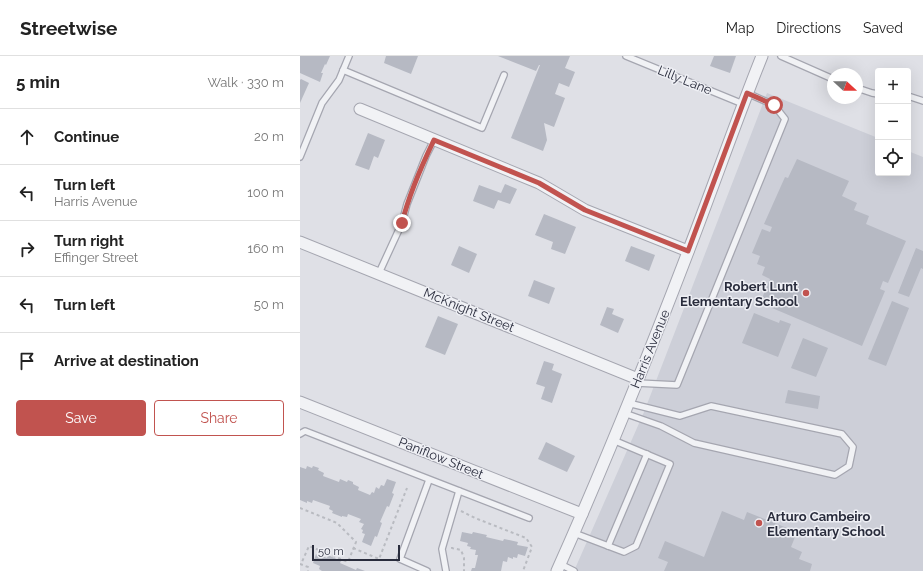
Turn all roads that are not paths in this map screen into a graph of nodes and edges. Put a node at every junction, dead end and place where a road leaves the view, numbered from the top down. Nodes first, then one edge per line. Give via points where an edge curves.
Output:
1 (349, 56) edge
2 (626, 56) edge
3 (762, 56) edge
4 (781, 56) edge
5 (343, 70) junction
6 (504, 75) dead end
7 (827, 76) edge
8 (863, 90) edge
9 (747, 93) junction
10 (875, 94) edge
11 (911, 97) edge
12 (923, 101) edge
13 (743, 104) junction
14 (360, 109) dead end
15 (434, 140) junction
16 (300, 157) edge
17 (300, 242) edge
18 (688, 251) junction
19 (379, 274) junction
20 (638, 381) junction
21 (300, 402) edge
22 (626, 408) junction
23 (300, 434) edge
24 (613, 440) junction
25 (646, 454) junction
26 (429, 480) junction
27 (459, 491) junction
28 (582, 514) junction
29 (528, 518) dead end
30 (574, 533) junction
31 (608, 546) junction
32 (559, 568) edge
33 (427, 571) edge
34 (446, 571) edge
35 (574, 571) edge

1 - 5 lane
2 - 13 lane, Lilly Lane
3 - 9 street, Harris Avenue
4 - 7 lane
5 - 6 lane via 482,128
5 - 16 lane via 322,103
8 - 10 lane
9 - 13 street, Harris Avenue
9 - 20 lane via 774,105 785,120 677,385
11 - 12 lane
13 - 18 street, Harris Avenue
14 - 15 street
15 - 18 street via 539,183 585,210
15 - 19 lane
17 - 19 street, McKnight Street
18 - 20 street, Harris Avenue
19 - 20 street, McKnight Street
20 - 22 street, Harris Avenue
21 - 28 street, Paniflow Street
22 - 22 lane via 680,416 711,406 842,434 853,447 849,466 835,475 694,442
22 - 24 street, Harris Avenue
23 - 26 lane via 304,431
24 - 25 lane
24 - 28 street, Harris Avenue
25 - 31 lane
25 - 31 lane via 670,464 636,546 624,552
26 - 27 lane
26 - 33 lane via 400,559
27 - 29 lane
27 - 34 lane via 442,549
28 - 30 street, Harris Avenue
30 - 31 lane
30 - 32 street, Harris Avenue
32 - 35 lane

